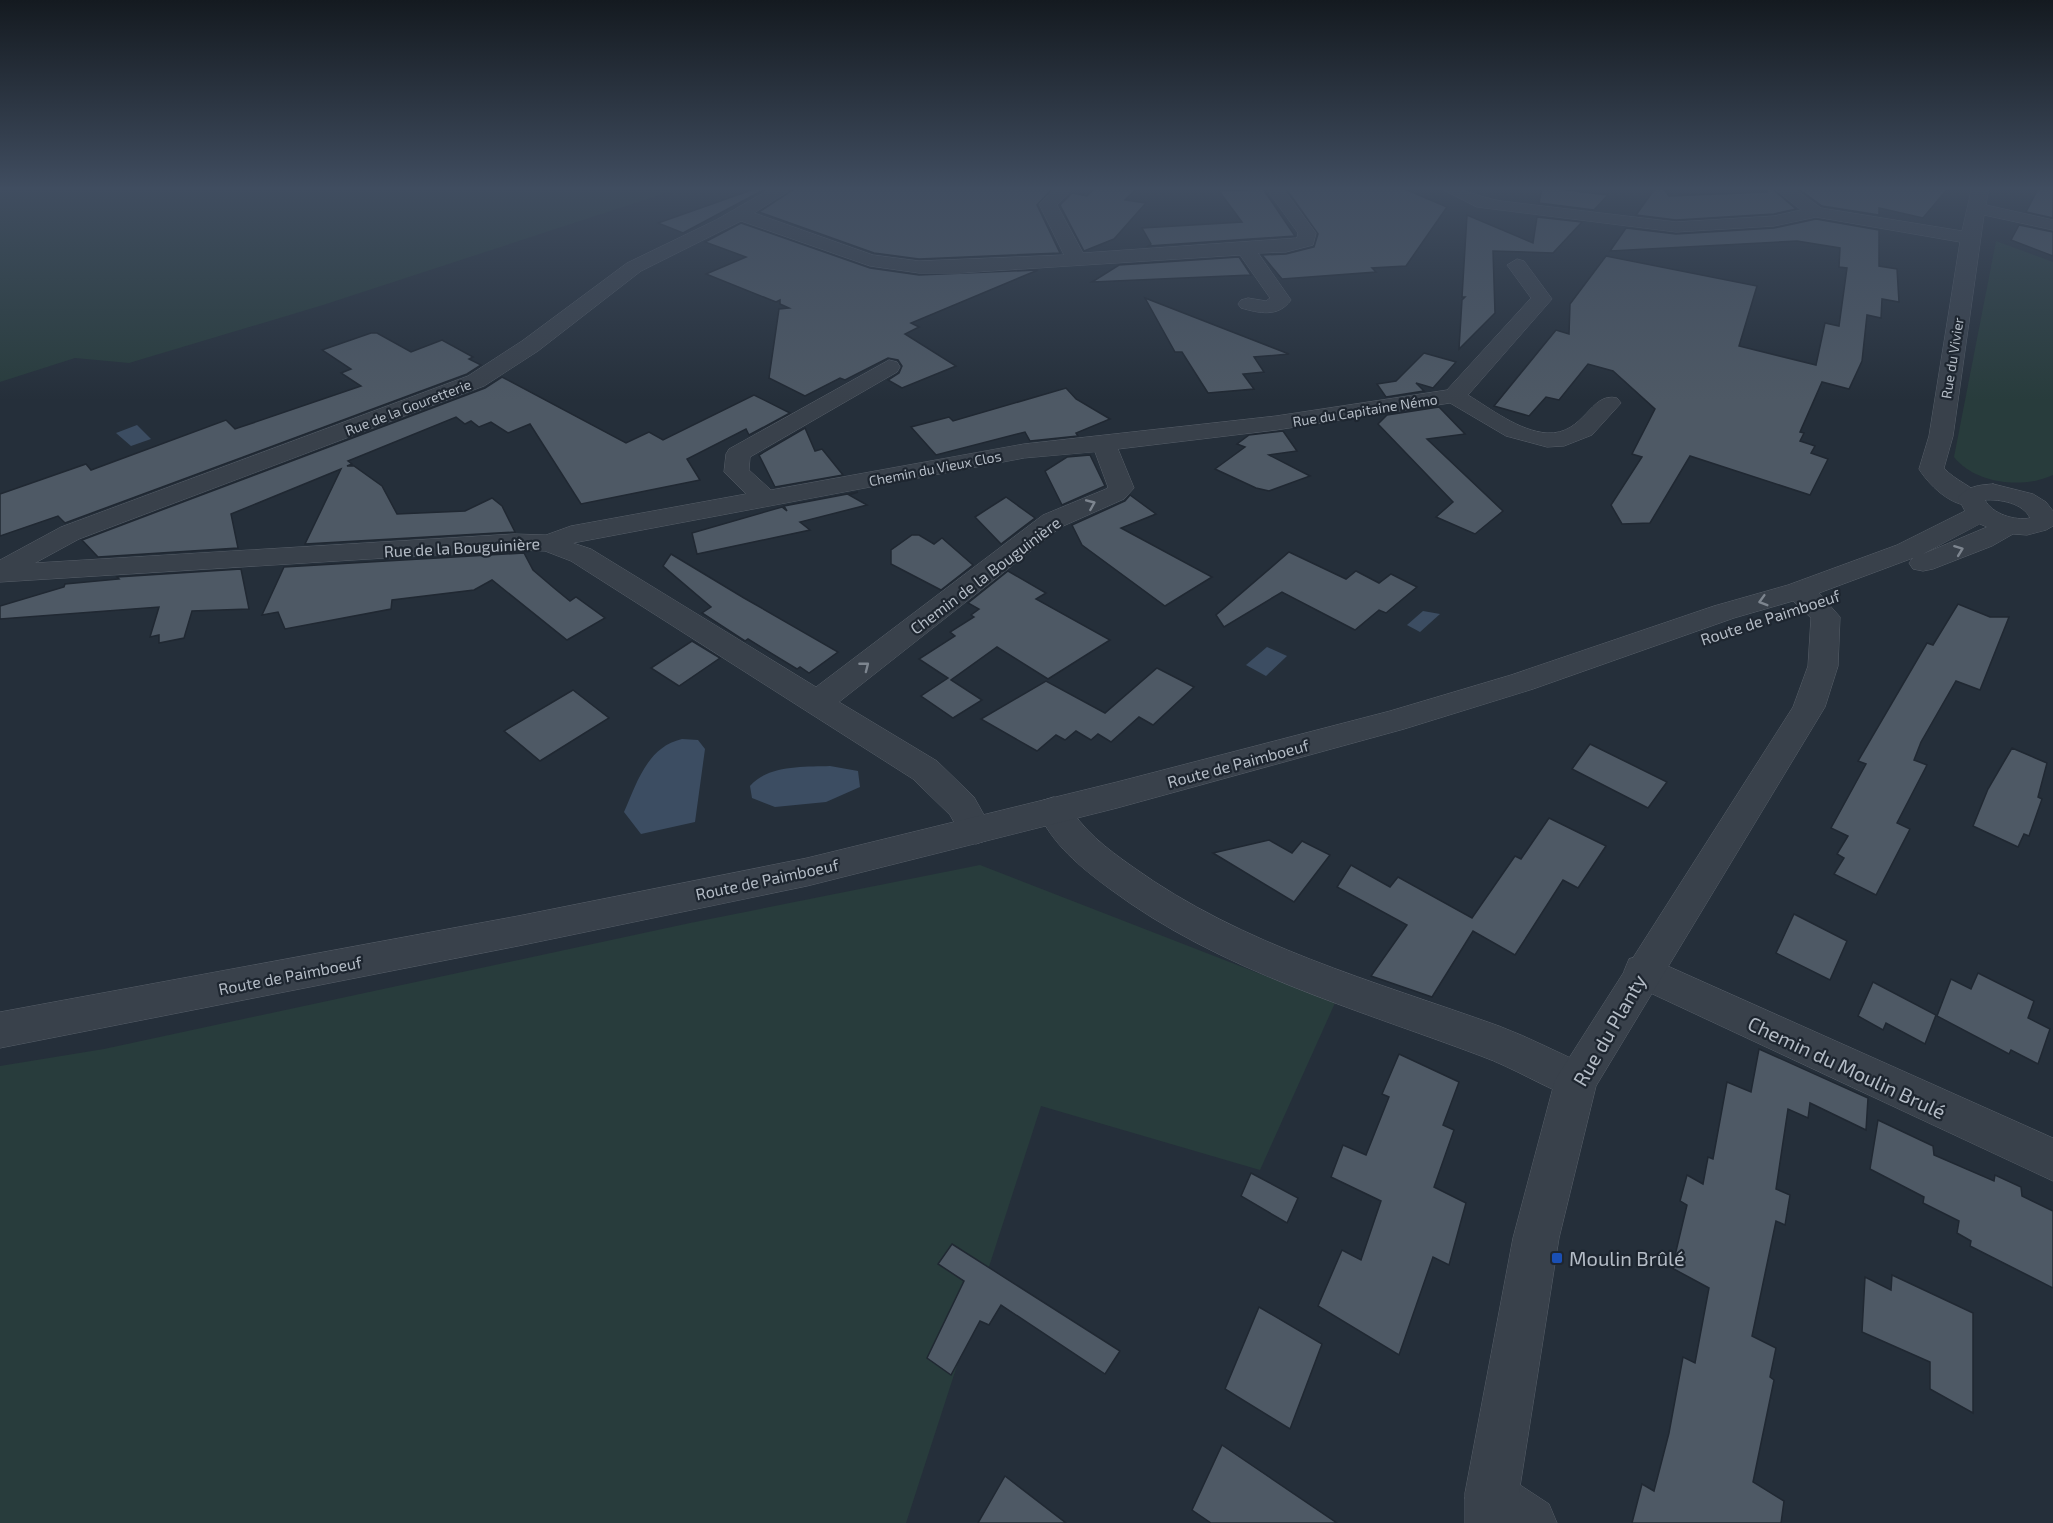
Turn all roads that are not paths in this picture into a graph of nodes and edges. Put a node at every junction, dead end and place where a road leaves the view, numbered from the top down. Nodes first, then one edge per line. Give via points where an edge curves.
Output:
1 (652, 258) edge
2 (865, 258) edge
3 (1063, 258) edge
4 (1252, 258) edge
5 (1967, 258) edge
6 (1517, 265) dead end
7 (1248, 304) dead end
8 (889, 367) dead end
9 (1454, 396) junction
10 (1610, 403) dead end
11 (1104, 444) junction
12 (1934, 458) junction
13 (1998, 492) junction
14 (767, 500) junction
15 (1976, 507) junction
16 (2044, 514) edge
17 (2009, 525) junction
18 (549, 543) junction
19 (0, 572) edge
20 (1807, 598) junction
21 (818, 702) junction
22 (1054, 810) junction
23 (976, 831) junction
24 (1643, 971) junction
25 (0, 1030) edge
26 (1576, 1080) junction
27 (2053, 1160) edge
28 (1505, 1515) edge

1 - 19 street, Rue de la Gouretterie via 476,381 70,533
2 - 3 street via 960,267
4 - 7 street via 1281,300 1269,308
5 - 12 street, Rue du Vivier via 1941,436
6 - 9 street, Rue du Capitaine Némo via 1542,299
8 - 14 street via 738,454 736,472
9 - 10 street via 1528,437 1564,439 1582,432
9 - 11 street, Rue du Capitaine Némo
11 - 14 street, Chemin du Vieux Clos via 1024,450
21 -> 11 street, Chemin de la Bouguinière via 1052,521 1115,494 1121,488
12 - 13 street
12 - 15 street via 1931,469
13 - 15 street, Route de Paimboeuf via 1979,493
13 - 16 street
14 - 18 street, Chemin du Vieux Clos via 571,534
15 - 17 street
15 - 20 street, Route de Paimboeuf via 1907,551
16 - 17 street via 2022,527
20 -> 17 street, Route de Paimboeuf via 1983,540
18 - 19 street, Rue de la Bouguinière
18 - 21 street, Rue de la Bouguinière via 581,555
20 - 22 street, Route de Paimboeuf via 1627,661 1522,682 1360,730
20 - 24 street, Rue du Planty via 1826,617 1825,665 1815,693 1792,738
21 - 23 street, Rue de la Bouguinière via 925,770 962,806
22 - 23 street, Route de Paimboeuf
22 - 26 street via 1066,835 1133,889 1205,930 1304,974 1501,1045
23 - 25 street, Route de Paimboeuf via 807,872 530,929
24 - 26 street, Rue du Planty
24 - 27 street, Chemin du Moulin Brulé
26 - 28 street, Rue du Planty via 1536,1238

